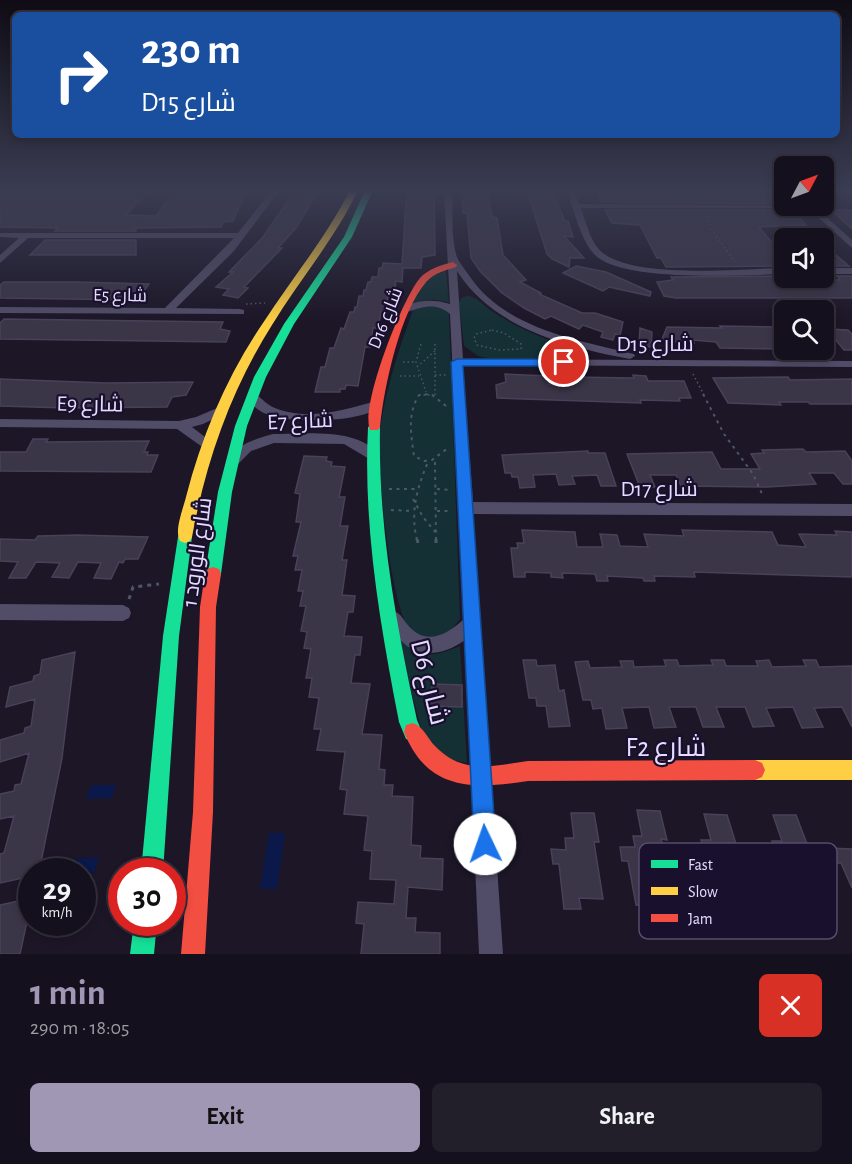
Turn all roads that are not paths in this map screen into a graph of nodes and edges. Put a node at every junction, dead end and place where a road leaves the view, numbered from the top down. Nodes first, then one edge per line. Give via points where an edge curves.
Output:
1 (0, 235) edge
2 (26, 235) junction
3 (331, 235) edge
4 (349, 235) edge
5 (451, 235) edge
6 (588, 235) edge
7 (841, 235) edge
8 (242, 236) joint
9 (852, 245) edge
10 (0, 260) edge
11 (452, 260) junction
12 (774, 271) edge
13 (834, 271) edge
14 (852, 271) edge
15 (407, 309) junction
16 (0, 310) edge
17 (167, 312) junction
18 (240, 312) road end
19 (455, 313) junction
20 (683, 363) junction
21 (852, 363) edge
22 (449, 366) junction
23 (252, 397) junction
24 (376, 405) junction
25 (222, 410) junction
26 (0, 423) edge
27 (179, 425) junction
28 (208, 446) junction
29 (371, 455) junction
30 (233, 461) junction
31 (460, 510) junction
32 (852, 510) edge
33 (384, 595) junction
34 (0, 612) edge
35 (123, 613) road end
36 (472, 622) junction
37 (852, 770) edge
38 (481, 778) junction
39 (153, 858) edge
40 (144, 936) edge
41 (142, 954) edge
42 (193, 954) edge
43 (491, 954) edge

1 - 2 street
2 - 8 street
2 - 10 street
3 - 25 street, شارع الورود 1 via 260,335
4 - 23 street, شارع الورود 1 via 279,340
5 - 11 street
6 - 12 street via 595,251 612,264 639,270
7 - 9 street
8 - 17 street
11 - 15 street, D16 شارع via 424,277
11 - 19 street
11 - 20 street via 481,296 530,326 595,349
13 - 14 street
15 - 19 street via 434,303
15 - 24 street, D16 شارع via 391,348
16 - 17 street, E5 شارع
17 - 18 street, E5 شارع
19 - 22 street
20 - 21 street, D15 شارع
20 - 22 street, D15 شارع
22 - 31 street
23 - 24 street, E7 شارع via 262,410 290,416 343,415
23 - 30 street, شارع الورود 1
24 - 29 street, D6 شارع
25 - 27 street, E9 شارع
25 - 28 street, شارع الورود 1
26 - 27 street, E9 شارع
27 - 28 street
28 - 39 street, شارع الورود 1 via 187,527 175,600
29 - 30 street, E7 شارع via 346,440 273,438 246,448
29 - 33 street, D6 شارع via 374,522
30 - 42 street, شارع الورود 1 via 218,526 208,607 203,812
31 - 32 street, D17 شارع
31 - 36 street
33 - 36 street, D6 شارع via 401,632 413,642 429,646 446,644
33 - 38 street, D6 شارع via 408,722 416,740 445,770 464,778
34 - 35 street
36 - 38 street
37 - 38 street, F2 شارع via 528,771
38 - 43 street
40 - 41 street

